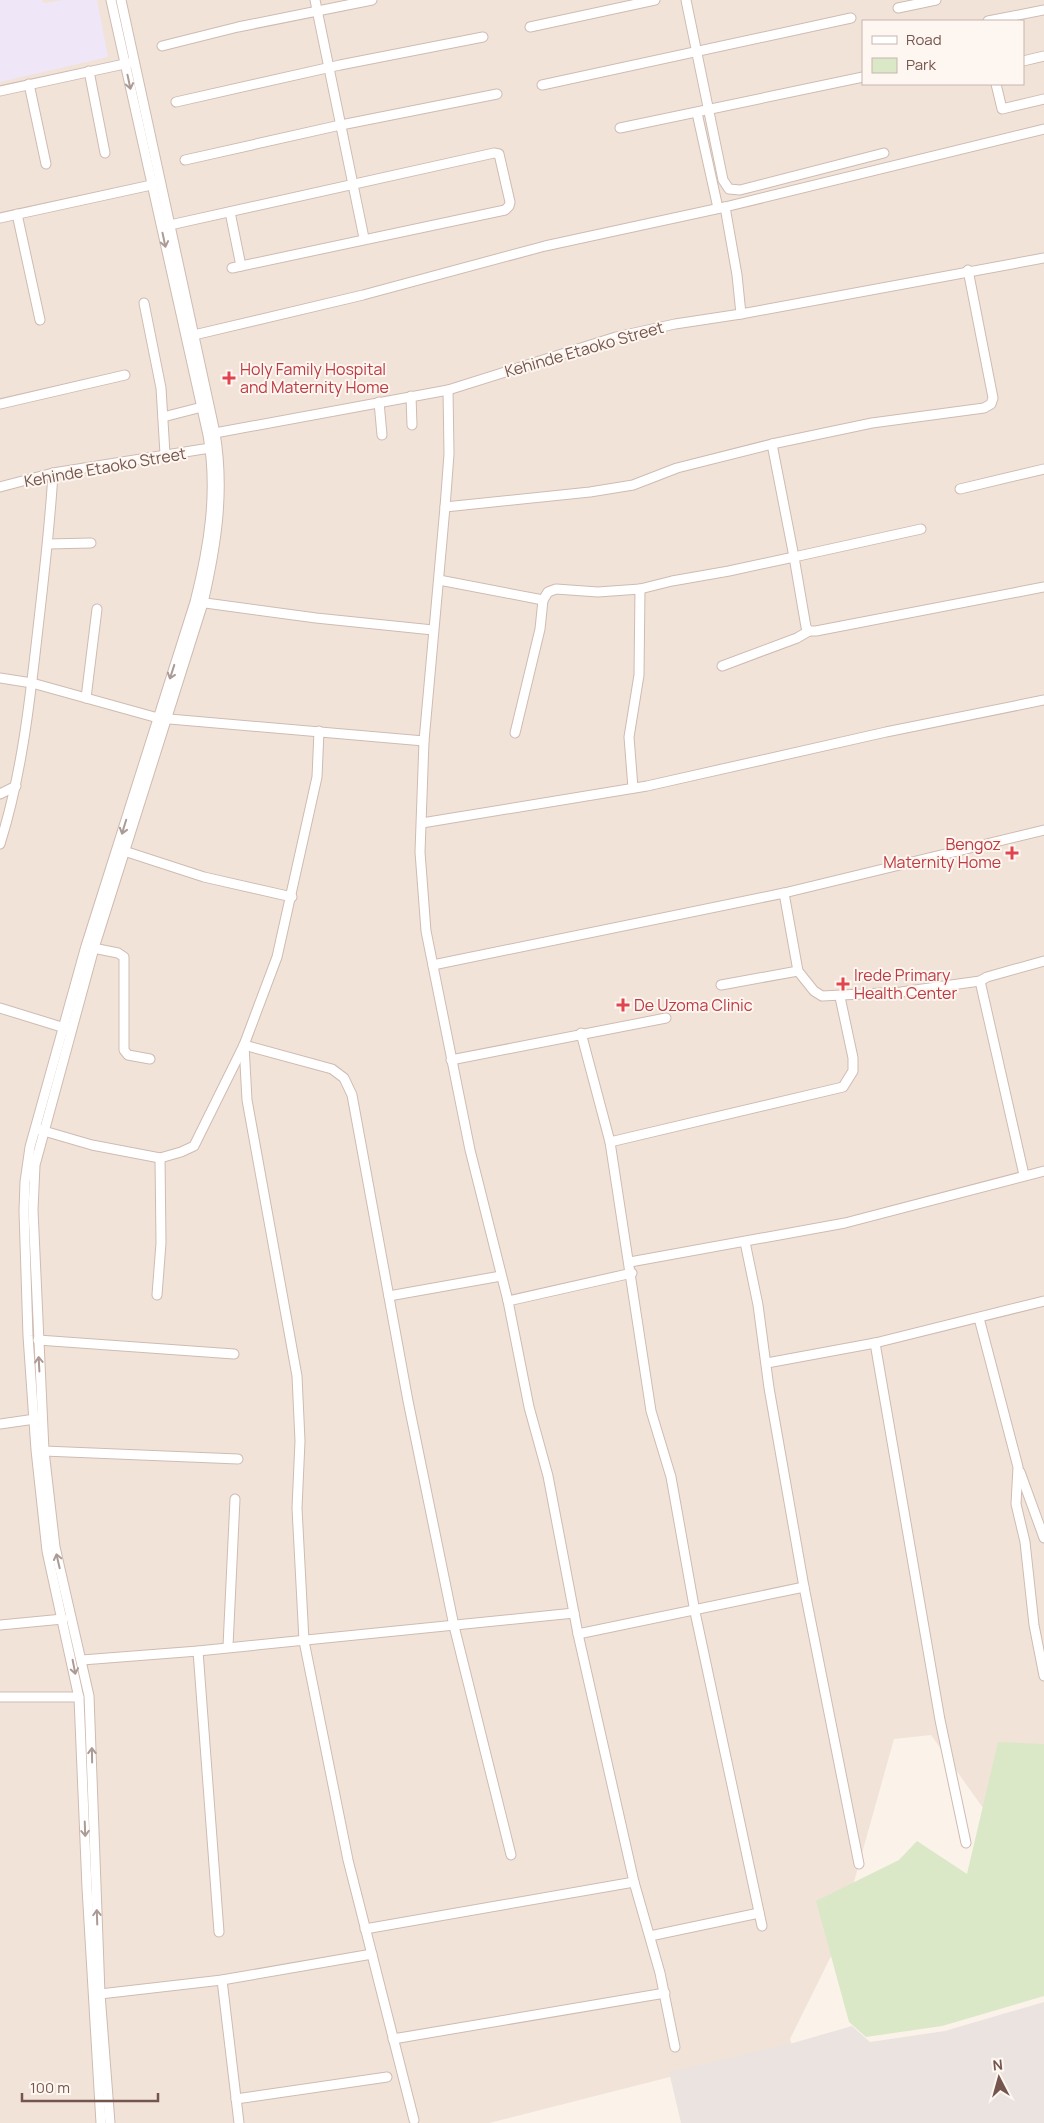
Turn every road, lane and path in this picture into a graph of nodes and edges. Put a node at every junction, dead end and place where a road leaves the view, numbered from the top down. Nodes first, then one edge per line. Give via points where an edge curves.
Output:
1 (111, 0) edge
2 (121, 0) edge
3 (315, 0) edge
4 (372, 0) edge
5 (655, 0) edge
6 (686, 0) edge
7 (936, 0) edge
8 (898, 8) dead end
9 (1044, 10) edge
10 (317, 11) junction
11 (851, 18) dead end
12 (1007, 19) edge
13 (530, 27) dead end
14 (483, 37) dead end
15 (162, 46) dead end
16 (697, 51) junction
17 (1044, 56) edge
18 (1024, 61) edge
19 (130, 63) junction
20 (329, 68) junction
21 (89, 71) junction
22 (862, 77) edge
23 (29, 84) junction
24 (542, 85) dead end
25 (996, 85) edge
26 (0, 91) edge
27 (496, 94) dead end
28 (1044, 99) edge
29 (176, 102) dead end
30 (710, 110) junction
31 (697, 113) junction
32 (340, 125) junction
33 (620, 128) dead end
34 (1044, 129) edge
35 (105, 153) dead end
36 (884, 153) dead end
37 (185, 160) dead end
38 (46, 164) dead end
39 (156, 184) junction
40 (353, 184) junction
41 (722, 208) junction
42 (230, 212) junction
43 (17, 214) junction
44 (0, 218) edge
45 (170, 225) junction
46 (364, 238) junction
47 (1044, 258) edge
48 (968, 270) junction
49 (144, 303) dead end
50 (740, 314) junction
51 (40, 320) dead end
52 (194, 335) junction
53 (193, 353) junction
54 (125, 375) dead end
55 (448, 390) junction
56 (411, 396) junction
57 (379, 402) junction
58 (0, 404) edge
59 (205, 406) junction
60 (163, 417) junction
61 (412, 425) dead end
62 (215, 433) junction
63 (382, 435) dead end
64 (772, 444) junction
65 (210, 448) junction
66 (165, 454) junction
67 (1044, 469) edge
68 (53, 473) junction
69 (0, 487) edge
70 (960, 490) dead end
71 (445, 507) junction
72 (921, 529) dead end
73 (91, 542) dead end
74 (48, 544) junction
75 (794, 557) junction
76 (439, 580) junction
77 (1044, 587) edge
78 (640, 589) junction
79 (543, 600) junction
80 (199, 602) junction
81 (98, 609) dead end
82 (433, 630) junction
83 (809, 630) junction
84 (722, 666) dead end
85 (0, 678) edge
86 (32, 683) junction
87 (86, 698) junction
88 (1044, 700) edge
89 (163, 718) junction
90 (320, 731) junction
91 (515, 733) dead end
92 (424, 741) junction
93 (16, 786) junction
94 (633, 788) junction
95 (0, 794) edge
96 (422, 823) junction
97 (1044, 830) edge
98 (0, 844) edge
99 (121, 850) junction
100 (784, 893) junction
101 (292, 897) junction
102 (90, 947) junction
103 (1044, 961) edge
104 (433, 965) junction
105 (798, 972) junction
106 (980, 982) junction
107 (721, 985) dead end
108 (840, 997) junction
109 (0, 1008) edge
110 (666, 1018) dead end
111 (67, 1029) junction
112 (581, 1033) junction
113 (244, 1045) junction
114 (150, 1060) dead end
115 (451, 1060) junction
116 (39, 1129) junction
117 (610, 1142) junction
118 (160, 1158) junction
119 (1044, 1171) edge
120 (1024, 1175) junction
121 (745, 1242) junction
122 (630, 1262) junction
123 (632, 1274) junction
124 (500, 1276) junction
125 (157, 1295) dead end
126 (389, 1296) junction
127 (508, 1301) junction
128 (1044, 1301) edge
129 (979, 1318) junction
130 (38, 1340) junction
131 (875, 1342) junction
132 (234, 1354) dead end
133 (767, 1363) junction
134 (35, 1419) junction
135 (0, 1424) edge
136 (44, 1451) junction
137 (238, 1459) dead end
138 (1018, 1467) junction
139 (235, 1499) dead end
140 (1044, 1538) edge
141 (804, 1587) junction
142 (695, 1612) junction
143 (574, 1613) junction
144 (63, 1619) junction
145 (0, 1625) edge
146 (454, 1626) junction
147 (578, 1634) junction
148 (304, 1640) junction
149 (228, 1646) junction
150 (198, 1651) junction
151 (82, 1660) junction
152 (1044, 1676) edge
153 (0, 1696) edge
154 (79, 1697) junction
155 (966, 1843) dead end
156 (511, 1855) dead end
157 (859, 1864) dead end
158 (634, 1882) junction
159 (759, 1913) junction
160 (762, 1926) dead end
161 (365, 1929) junction
162 (219, 1932) dead end
163 (650, 1936) junction
164 (372, 1954) junction
165 (222, 1980) junction
166 (100, 1994) junction
167 (665, 1994) junction
168 (393, 2039) junction
169 (675, 2047) dead end
170 (387, 2078) dead end
171 (236, 2100) junction
172 (414, 2120) dead end
173 (101, 2123) edge
174 (110, 2123) edge
175 (239, 2123) edge

1 - 19 street
2 - 19 street
3 - 10 street
4 - 10 street
5 - 13 street
6 - 16 street
7 - 8 street
9 - 12 street
10 - 15 street
10 - 20 street
11 - 16 street
14 - 20 street
16 - 24 street
16 - 30 street
17 - 18 street
19 - 21 street
19 - 39 street
20 - 29 street
20 - 32 street
21 - 23 street
21 - 35 street
22 - 30 street
23 - 26 street
23 - 38 street
25 - 28 street via 1002,109
27 - 32 street
30 - 31 street
30 - 36 street via 723,180 729,189 740,190
31 - 33 street
31 - 41 street
32 - 37 street
32 - 40 street
34 - 41 street
39 - 43 street
39 - 45 street
39 -> 53 street
40 - 42 street
40 - 46 street
40 - 46 street via 494,153 499,154 510,202 505,210
41 - 50 street via 737,275
41 - 52 street via 545,246 363,295
42 - 45 street
42 - 46 street via 236,267
43 - 44 street
43 - 51 street
45 - 52 street
47 - 48 street, Kehinde Etaoko Street
48 - 50 street, Kehinde Etaoko Street
48 - 64 street via 993,398 991,404 984,408 872,423
49 - 60 street via 161,388
50 - 55 street, Kehinde Etaoko Street via 616,337
52 - 53 street
53 - 59 street
54 - 58 street
55 - 56 street, Kehinde Etaoko Street
55 - 71 street via 449,454
56 - 57 street, Kehinde Etaoko Street
56 - 61 street
57 - 62 street, Kehinde Etaoko Street
57 - 63 street
59 - 60 street
59 - 62 street
59 - 65 street
60 - 66 street
62 - 80 street via 221,493 219,520
64 - 71 street via 677,468 633,485
64 - 75 street
65 - 66 street, Kehinde Etaoko Street
65 - 80 street via 211,518
66 - 68 street, Kehinde Etaoko Street
67 - 70 street
68 - 69 street, Kehinde Etaoko Street
68 - 74 street
71 - 76 street
72 - 75 street
73 - 74 street
74 - 86 street
75 - 78 street
75 - 83 street via 804,622
76 - 79 street
76 - 82 street
77 - 83 street
78 - 79 street via 598,592 556,589 548,592
78 - 94 street via 639,675 630,737
79 - 91 street via 540,629
80 - 82 street
80 - 89 street
81 - 87 street
82 - 92 street
83 - 84 street via 797,638
85 - 86 street
86 - 87 street
86 - 93 street
87 - 89 street
88 - 94 street
89 - 90 street
89 - 99 street
90 - 92 street
90 - 101 street via 317,777
92 - 96 street
93 - 95 street
93 - 98 street
94 - 96 street
96 - 104 street via 420,852 426,932
97 - 100 street
99 - 101 street via 204,878
99 - 102 street
100 - 104 street
100 - 105 street
101 - 113 street via 277,957
102 - 111 street
102 - 114 street via 124,957 124,1050 128,1055
103 - 106 street via 987,977
104 - 115 street
105 - 107 street
105 - 108 street via 822,996
106 - 108 street
106 - 120 street
108 - 117 street via 853,1058 853,1071 843,1087
109 - 111 street
110 - 112 street
111 - 116 street
112 - 115 street
112 - 117 street
113 - 118 street via 194,1146
113 - 126 street via 312,1062 332,1069 344,1078 352,1094
113 - 148 street via 247,1100 296,1376 300,1440 297,1508
115 - 124 street
116 - 118 street via 92,1145
116 - 130 street via 33,1210
116 - 134 street via 27,1163 24,1211 28,1336
117 - 122 street
118 - 125 street via 161,1244
119 - 120 street
120 - 121 street via 845,1223
121 - 122 street
121 - 133 street
122 - 123 street
123 - 127 street
123 - 142 street via 651,1411 671,1477
124 - 126 street
124 - 127 street
126 - 146 street
127 - 143 street via 548,1476
128 - 129 street
129 - 131 street
129 - 138 street
130 - 132 street
136 -> 130 street
131 - 133 street
131 - 155 street via 940,1720
133 - 141 street
134 - 135 street
134 - 144 street via 47,1551
136 - 137 street
151 -> 136 street via 55,1547
138 - 140 street
138 - 152 street via 1016,1504 1025,1542 1034,1625
139 - 149 street
141 - 142 street
141 - 157 street
142 - 147 street
142 - 159 street
143 - 146 street
143 - 147 street
144 - 145 street
144 -> 154 street
146 - 148 street
146 - 156 street
147 - 158 street
148 - 149 street
148 - 161 street via 333,1792
149 - 150 street
150 - 151 street
150 - 162 street
166 -> 151 street via 90,1696
153 - 154 street
154 -> 173 street
158 - 161 street
158 - 163 street
159 - 160 street
159 - 163 street
161 - 164 street
163 - 167 street
164 - 165 street
164 - 168 street
165 - 166 street
165 - 171 street
166 - 174 street
167 - 168 street
167 - 169 street
168 - 172 street
170 - 171 street
171 - 175 street

